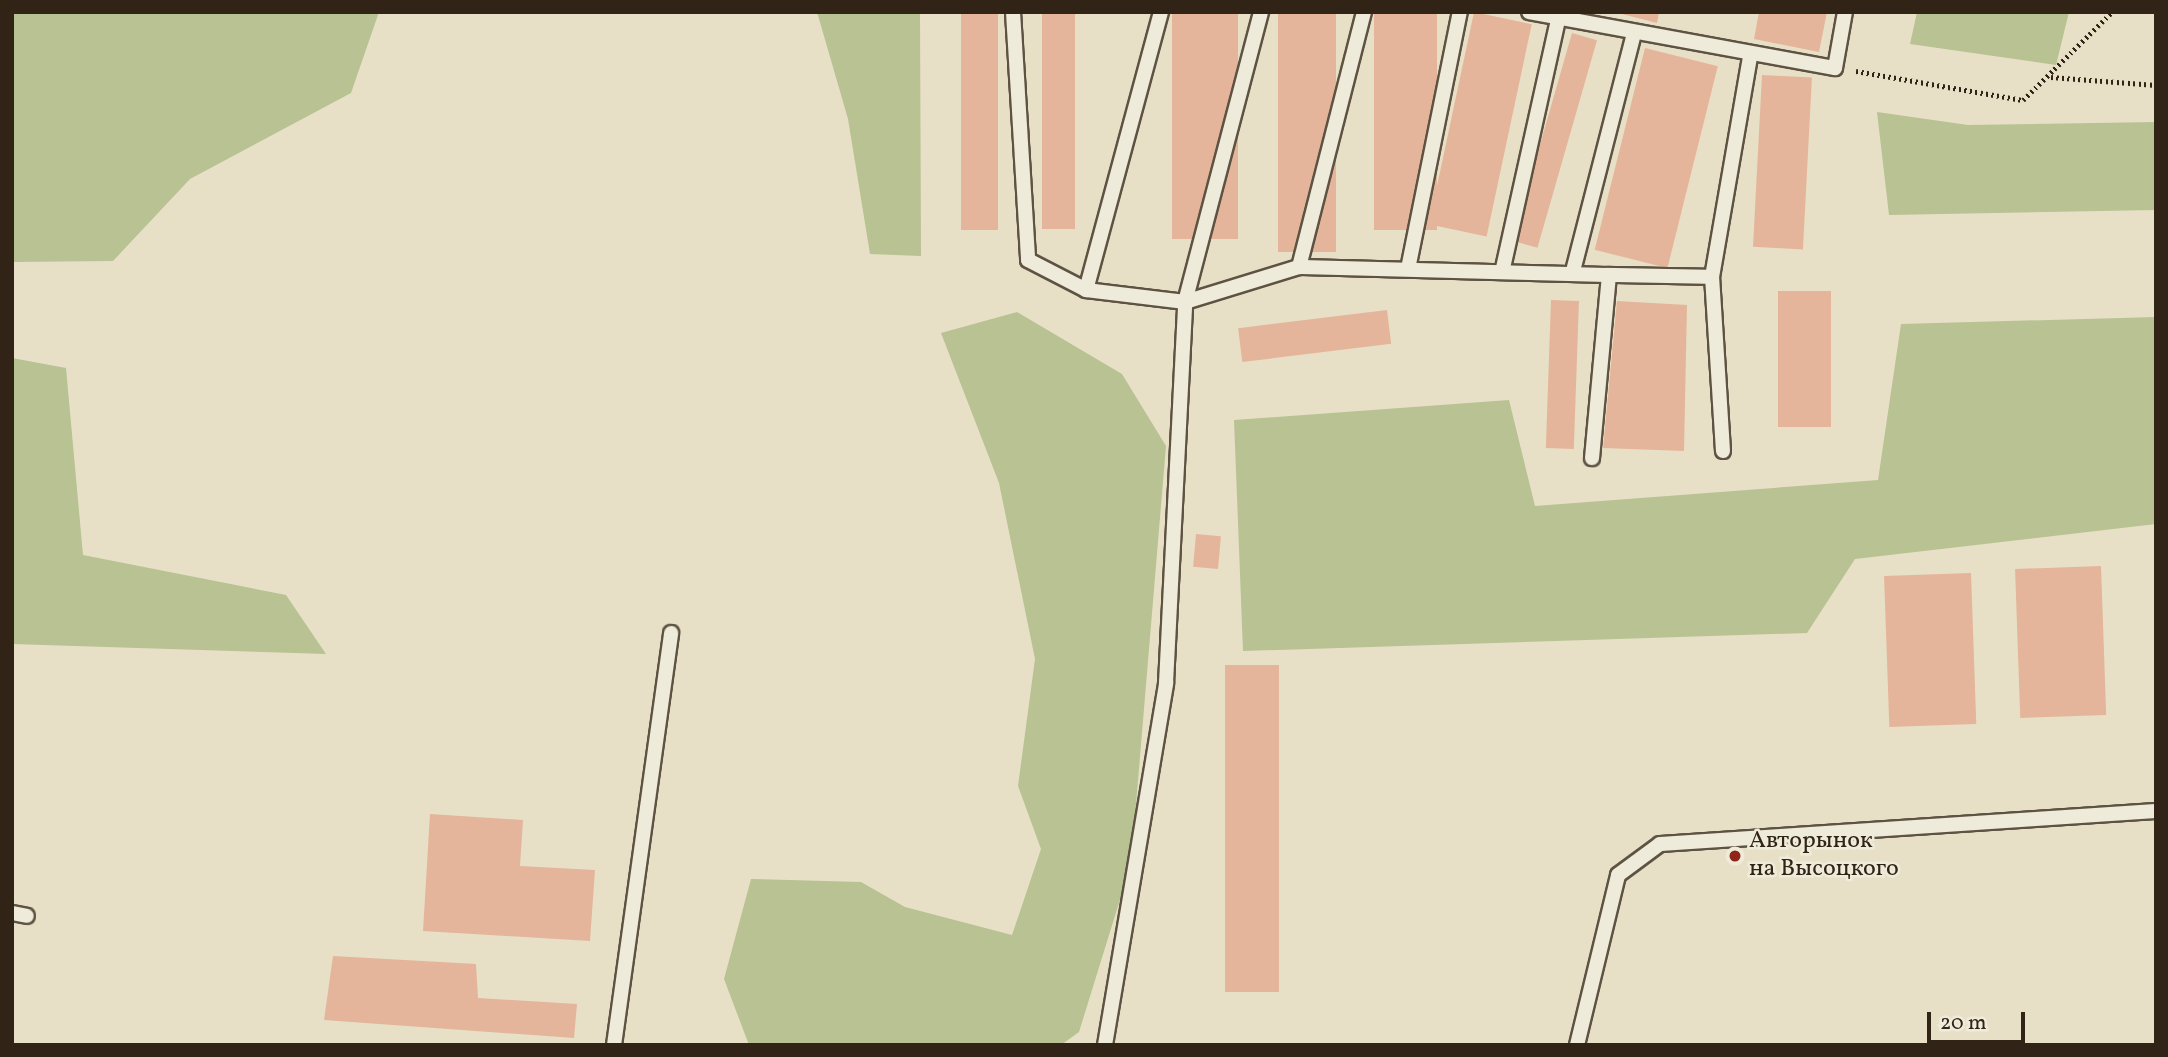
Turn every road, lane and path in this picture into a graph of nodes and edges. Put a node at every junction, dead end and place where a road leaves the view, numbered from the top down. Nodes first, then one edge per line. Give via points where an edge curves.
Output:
1 (1013, 12) edge
2 (1161, 12) edge
3 (1261, 12) edge
4 (1364, 12) edge
5 (1460, 12) edge
6 (1530, 12) edge
7 (1845, 12) edge
8 (2112, 12) edge
9 (1558, 19) junction
10 (1634, 34) junction
11 (1750, 56) junction
12 (1835, 68) junction
13 (2050, 77) junction
14 (2156, 85) edge
15 (1299, 267) junction
16 (1503, 268) junction
17 (1408, 269) junction
18 (1573, 271) junction
19 (1609, 275) junction
20 (1712, 277) junction
21 (1086, 290) junction
22 (1185, 302) junction
23 (1723, 451) dead end
24 (1592, 458) dead end
25 (671, 633) dead end
26 (2156, 811) edge
27 (614, 1045) edge
28 (1105, 1045) edge
29 (1577, 1045) edge

1 - 21 lane via 1028,260
2 - 21 lane
3 - 22 lane
4 - 15 lane
5 - 17 lane
6 - 9 lane
7 - 12 lane
8 - 13 path
9 - 10 lane
9 - 16 lane
10 - 11 lane
10 - 18 lane
11 - 12 lane
11 - 20 lane
12 - 13 path via 2023,100
13 - 14 path
15 - 17 lane
15 - 22 lane
16 - 17 lane
16 - 18 lane
18 - 19 lane
19 - 20 lane
19 - 24 lane
20 - 23 lane
21 - 22 lane
22 - 28 lane via 1166,684
25 - 27 lane
26 - 29 lane via 1660,844 1618,875

